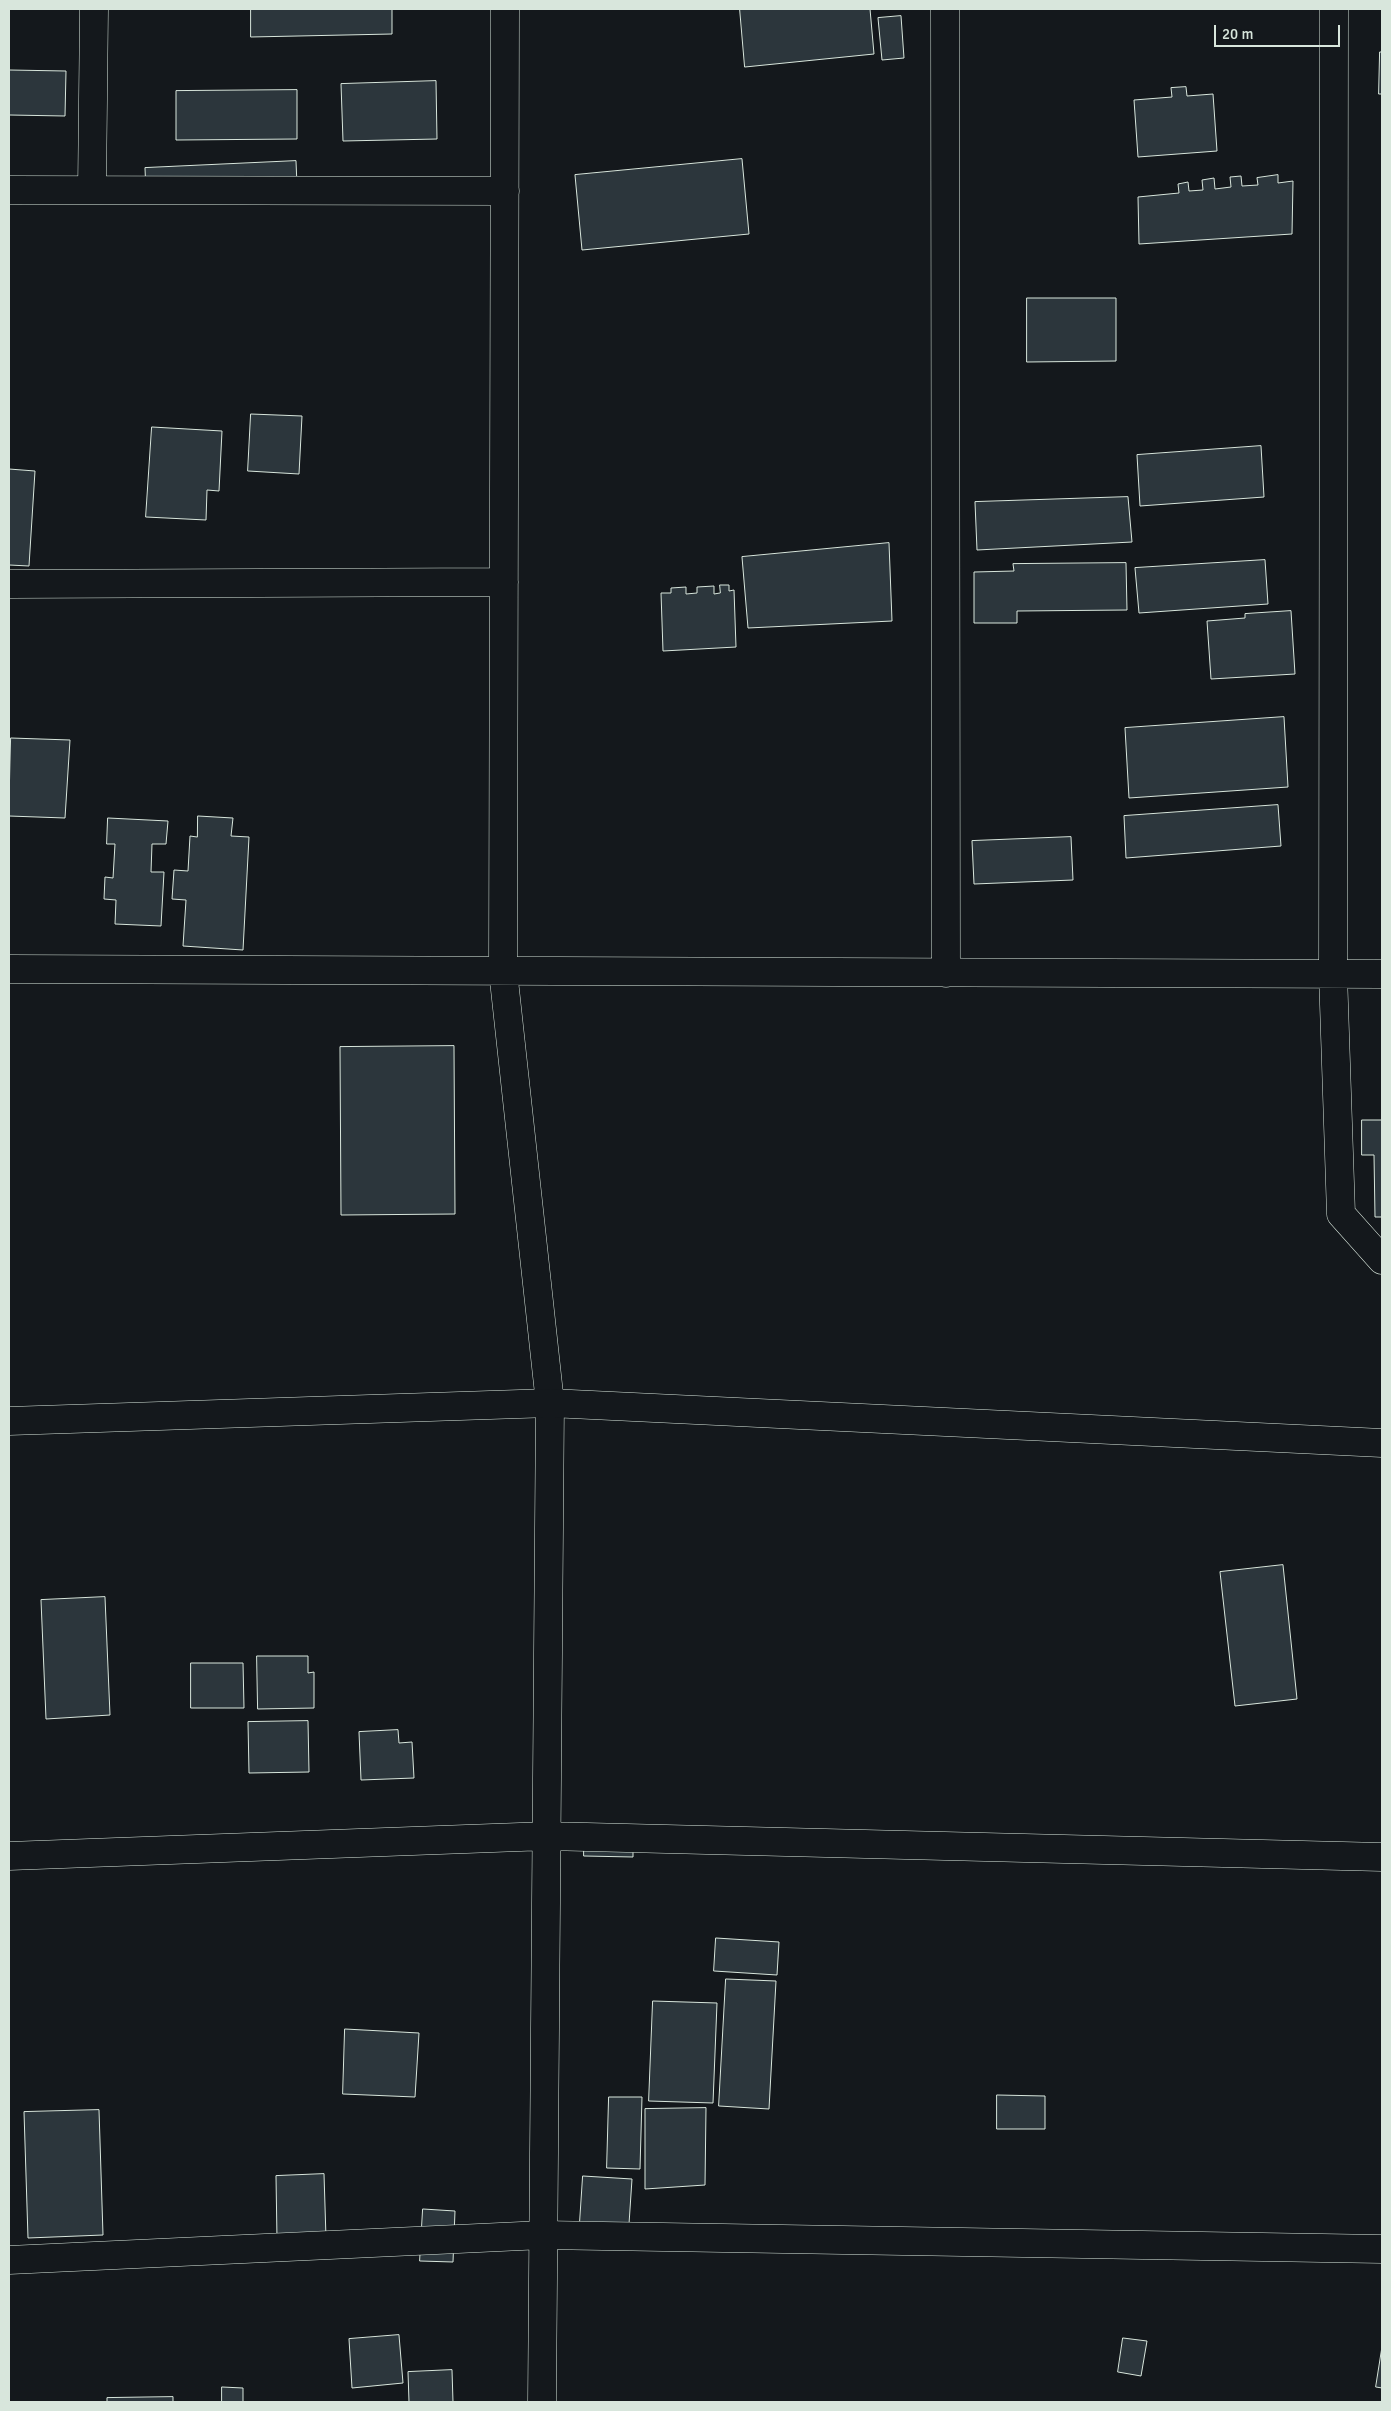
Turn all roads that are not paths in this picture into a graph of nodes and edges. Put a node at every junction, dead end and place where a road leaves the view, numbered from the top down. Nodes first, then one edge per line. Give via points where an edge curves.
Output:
1 (94, 9) edge
2 (505, 9) edge
3 (945, 9) edge
4 (1334, 9) edge
5 (9, 190) edge
6 (92, 190) junction
7 (505, 191) junction
8 (504, 582) junction
9 (9, 584) edge
10 (9, 969) edge
11 (503, 971) junction
12 (946, 973) junction
13 (1333, 974) junction
14 (1382, 974) edge
15 (1382, 1260) edge
16 (550, 1403) junction
17 (9, 1421) edge
18 (1382, 1443) edge
19 (547, 1836) junction
20 (9, 1856) edge
21 (1382, 1857) edge
22 (543, 2235) junction
23 (1382, 2249) edge
24 (9, 2260) edge
25 (542, 2402) edge

1 - 6 street
2 - 7 street
3 - 12 street
4 - 13 street
5 - 6 street
6 - 7 street
7 - 8 street
8 - 9 street
8 - 11 street
10 - 11 street
11 - 12 street
11 - 16 street
12 - 13 street
13 - 14 street
13 - 15 street via 1341,1214
16 - 17 street
16 - 18 street
16 - 19 street
19 - 20 street
19 - 21 street
19 - 22 street
22 - 23 street
22 - 24 street
22 - 25 street

